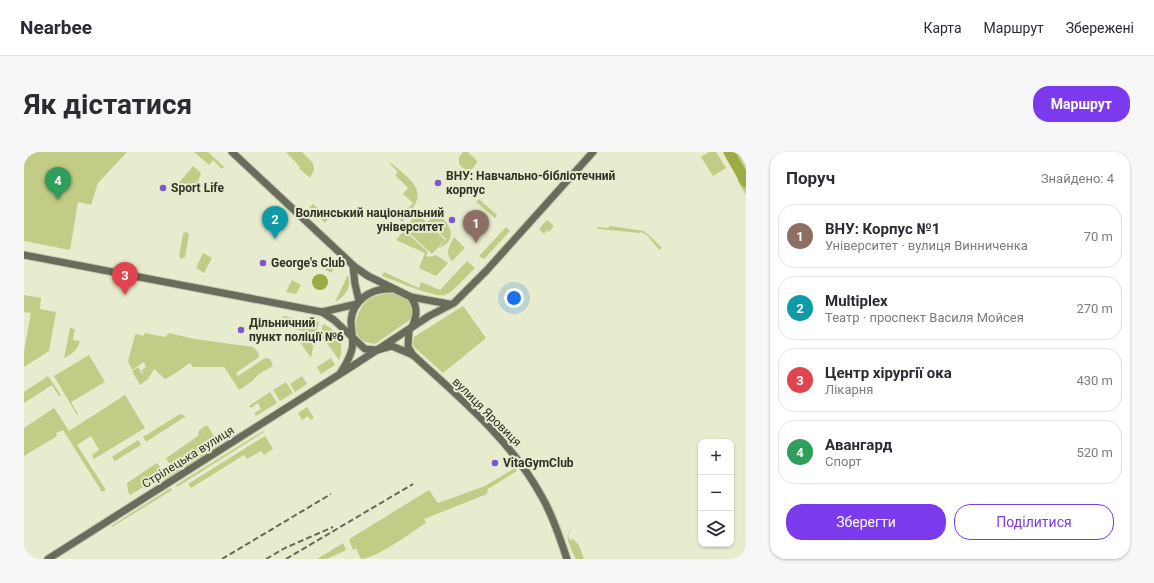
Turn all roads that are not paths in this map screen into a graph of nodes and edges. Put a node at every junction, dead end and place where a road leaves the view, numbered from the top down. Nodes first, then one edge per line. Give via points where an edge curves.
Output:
1 (232, 152) edge
2 (593, 152) edge
3 (24, 255) edge
4 (353, 266) junction
5 (392, 289) junction
6 (411, 297) junction
7 (358, 302) junction
8 (449, 304) junction
9 (322, 312) junction
10 (410, 329) junction
11 (352, 338) junction
12 (377, 350) junction
13 (413, 355) junction
14 (340, 373) junction
15 (48, 559) edge
16 (567, 559) edge

1 - 4 street
2 - 8 street via 487,270 454,303
3 - 9 street
4 - 5 street
4 - 7 street
5 - 6 street
5 - 7 street via 385,288 369,293
6 - 8 street
6 - 10 street via 417,311
7 - 9 street
7 - 11 street via 351,320
8 - 10 street
9 - 11 street
10 - 12 street
10 - 13 street via 408,347
11 - 12 street via 365,349
11 - 14 street, Стрілецька вулиця via 350,356
12 - 13 street via 392,346
12 - 14 street, Стрілецька вулиця
13 - 16 street, вулиця Яровиця via 495,433 519,461 543,497
14 - 15 street, Стрілецька вулиця

